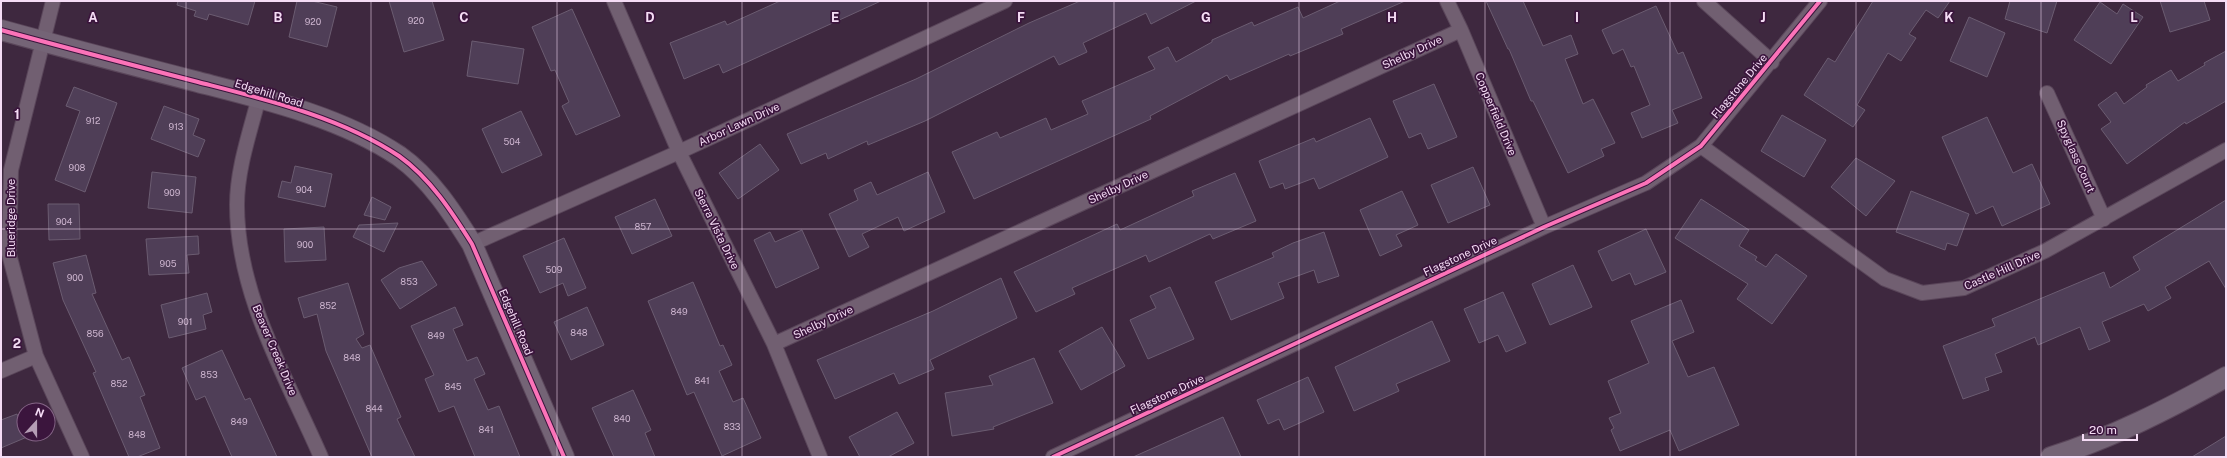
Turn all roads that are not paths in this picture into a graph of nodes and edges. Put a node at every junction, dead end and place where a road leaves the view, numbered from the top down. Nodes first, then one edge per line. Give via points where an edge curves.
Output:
1 (53, 1) edge
2 (614, 1) edge
3 (1005, 1) edge
4 (1447, 1) edge
5 (1704, 1) edge
6 (1820, 1) edge
7 (1, 30) edge
8 (1461, 30) junction
9 (42, 42) junction
10 (1772, 62) junction
11 (2047, 93) dead end
12 (259, 98) junction
13 (1701, 146) junction
14 (2226, 150) edge
15 (679, 152) junction
16 (6, 169) edge
17 (2104, 219) junction
18 (1544, 227) junction
19 (472, 244) junction
20 (774, 344) junction
21 (36, 356) junction
22 (1, 371) edge
23 (2226, 377) edge
24 (82, 457) edge
25 (321, 457) edge
26 (564, 457) edge
27 (820, 457) edge
28 (1053, 457) edge
29 (2051, 457) edge

1 - 9 street, Blueridge Drive
2 - 15 street, Sierra Vista Drive
3 - 15 street, Arbor Lawn Drive
4 - 8 street, Copperfield Drive
5 - 10 street
6 - 10 street, Flagstone Drive
7 - 9 street, Edgehill Road
8 - 18 street, Copperfield Drive
8 - 20 street, Shelby Drive
9 - 12 street, Edgehill Road
9 - 16 street, Blueridge Drive
10 - 13 street, Flagstone Drive
11 - 17 street, Spyglass Court
12 - 19 street, Edgehill Road via 357,133 399,156 424,178 453,214
12 - 25 street, Beaver Creek Drive via 244,153 237,204 242,258 260,319
13 - 17 street, Castle Hill Drive via 1885,279 1922,293 1964,288 2045,251
13 - 18 street, Flagstone Drive via 1646,183
14 - 17 street, Castle Hill Drive
15 - 19 street, Arbor Lawn Drive
15 - 20 street, Sierra Vista Drive
16 - 21 street, Blueridge Drive via 9,254
18 - 28 street, Flagstone Drive
19 - 26 street, Edgehill Road
20 - 27 street, Sierra Vista Drive
21 - 22 street
21 - 24 street, Blueridge Drive
23 - 29 street via 2162,412

